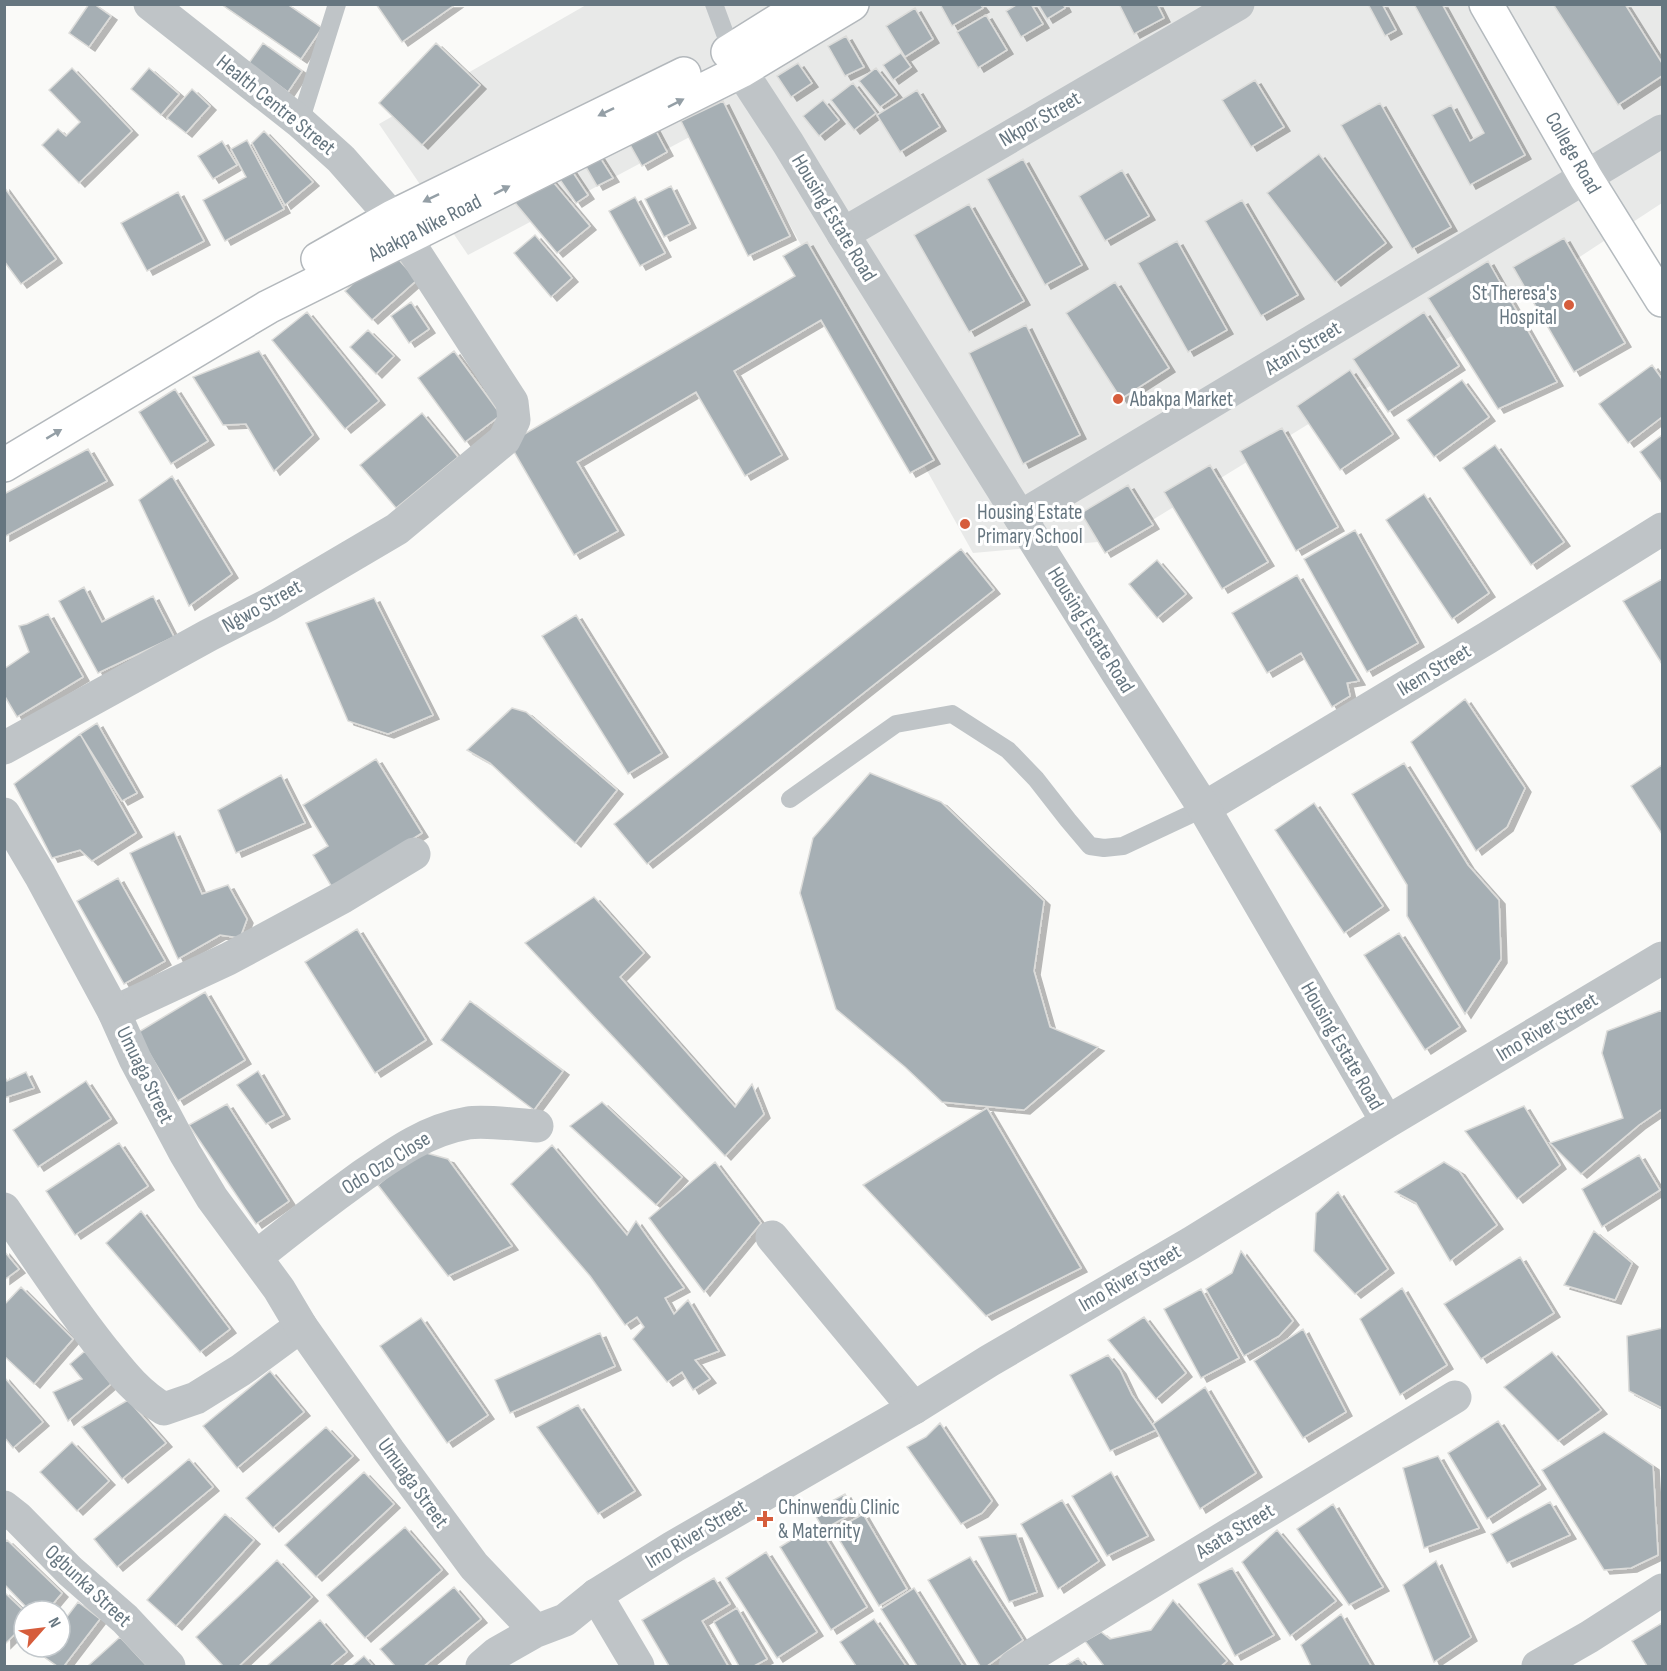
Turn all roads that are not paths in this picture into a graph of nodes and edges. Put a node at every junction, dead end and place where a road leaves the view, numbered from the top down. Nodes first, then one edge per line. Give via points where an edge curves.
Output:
1 (150, 4) edge
2 (337, 4) edge
3 (714, 4) edge
4 (806, 4) edge
5 (852, 4) edge
6 (1238, 4) edge
7 (1486, 4) edge
8 (736, 60) junction
9 (300, 122) junction
10 (1662, 131) edge
11 (1586, 178) junction
12 (399, 227) junction
13 (843, 234) junction
14 (1662, 300) edge
15 (4, 438) edge
16 (504, 440) joint
17 (4, 465) edge
18 (1020, 517) junction
19 (1662, 529) edge
20 (4, 748) edge
21 (790, 799) dead end
22 (1204, 808) junction
23 (4, 814) edge
24 (414, 854) dead end
25 (1662, 958) edge
26 (114, 1012) junction
27 (1387, 1122) junction
28 (537, 1126) dead end
29 (4, 1209) edge
30 (772, 1237) dead end
31 (256, 1257) junction
32 (301, 1326) junction
33 (1455, 1397) dead end
34 (914, 1408) junction
35 (4, 1507) edge
36 (1662, 1590) edge
37 (596, 1595) junction
38 (536, 1631) junction
39 (169, 1666) edge
40 (482, 1666) edge
41 (638, 1666) edge
42 (1016, 1666) edge
43 (1538, 1666) edge

1 - 9 street, Health Centre Street
2 - 9 lane
3 - 8 lane
4 - 8 main road, Abakpa Nike Road
5 - 8 main road, Abakpa Nike Road
6 - 13 street, Nkpor Street
7 - 11 main road, College Road
8 - 12 main road, Abakpa Nike Road
8 - 13 street, Housing Estate Road
9 - 12 street, Health Centre Street via 341,159
10 - 11 street, Atani Street
11 - 14 main road, College Road
11 - 18 street, Atani Street
12 - 15 main road, Abakpa Nike Road via 140,358
12 - 16 street, Health Centre Street via 512,402 514,420
17 -> 12 main road, Abakpa Nike Road
13 - 18 street, Housing Estate Road
16 - 20 street, Ngwo Street via 396,529 268,605
18 - 22 street, Housing Estate Road
19 - 22 street, Ikem Street
21 - 22 lane via 896,724 952,714 1008,750 1090,846 1124,846
22 - 27 street, Housing Estate Road
23 - 26 street, Umuaga Street
24 - 26 street via 228,959
25 - 27 street, Imo River Street
26 - 31 street, Umuaga Street via 185,1153 212,1198
27 - 34 street, Imo River Street
28 - 31 street, Odo Ozo Close via 471,1122 440,1129 374,1168
29 - 32 street via 81,1322 147,1399 164,1409 196,1398
30 - 34 street
31 - 32 street, Umuaga Street
32 - 38 street, Umuaga Street via 474,1566
33 - 42 street, Asata Street
34 - 37 street, Imo River Street
35 - 39 street, Ogbunka Street via 125,1619
36 - 43 street
37 - 38 street, Imo River Street via 565,1620
37 - 41 street
38 - 40 street, Imo River Street

